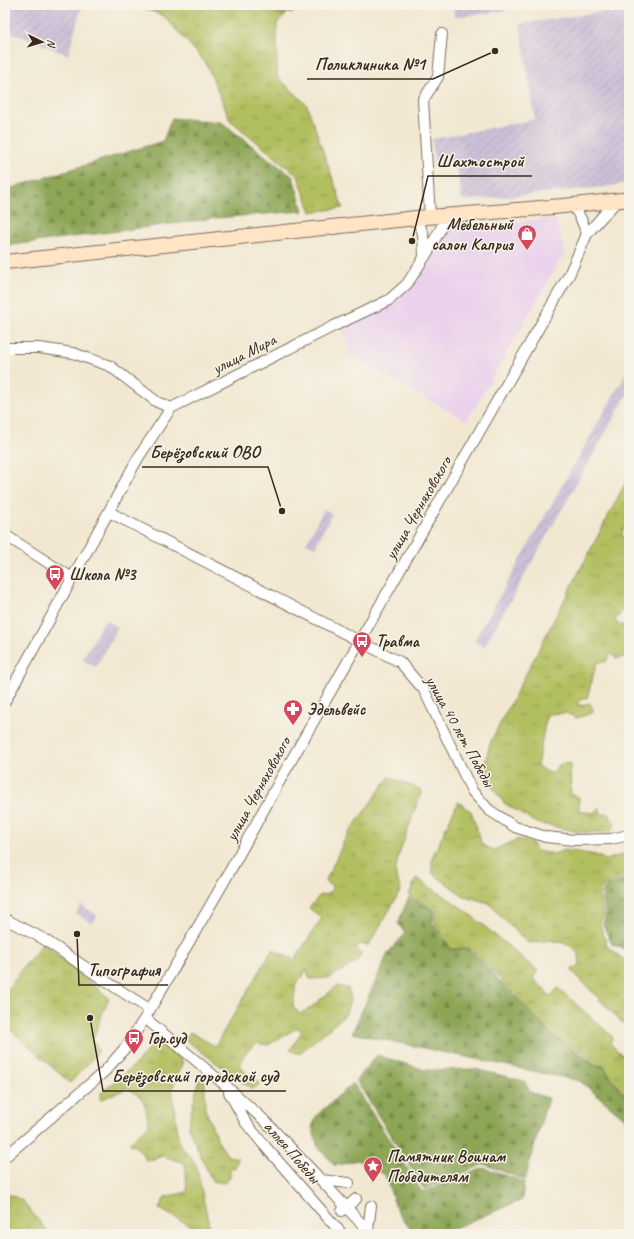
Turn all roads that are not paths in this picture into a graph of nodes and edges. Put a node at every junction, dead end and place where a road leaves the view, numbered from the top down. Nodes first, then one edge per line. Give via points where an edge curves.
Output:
1 (442, 34) dead end
2 (623, 199) edge
3 (573, 205) junction
4 (448, 215) junction
5 (423, 218) junction
6 (587, 234) junction
7 (424, 257) junction
8 (5, 262) edge
9 (5, 348) edge
10 (171, 408) junction
11 (109, 512) junction
12 (5, 535) edge
13 (72, 578) junction
14 (360, 642) junction
15 (5, 701) edge
16 (629, 834) edge
17 (5, 919) edge
18 (147, 1013) junction
19 (225, 1084) junction
20 (264, 1120) junction
21 (264, 1144) junction
22 (5, 1157) edge
23 (321, 1180) junction
24 (349, 1183) dead end
25 (356, 1199) dead end
26 (371, 1206) dead end
27 (344, 1209) junction
28 (369, 1232) edge
29 (342, 1234) edge

1 - 5 street via 438,78 423,100
2 - 3 main road
2 - 6 street, улица Черняховского
3 - 4 main road
3 - 6 street
4 - 5 main road
4 - 7 street, улица Мира
5 - 7 street
5 - 8 main road
6 - 14 street, улица Черняховского via 569,275
7 - 10 street, улица Мира via 407,284 389,300
9 - 10 street via 39,348 73,353 110,366 157,402
10 - 11 street, улица Мира via 138,458
11 - 13 street, улица Мира
11 - 14 street
12 - 13 street
13 - 15 street, улица Мира
14 - 16 street, улица 40 лет Победы via 400,662 424,690 472,791 489,810 515,827 546,837 574,840 611,839
14 - 18 street, улица Черняховского
17 - 18 street via 42,938 110,984
18 - 19 street
18 - 22 street, улица Черняховского via 126,1048 105,1071
19 - 20 street
19 - 21 street, аллея Победы via 246,1123
20 - 21 street
20 - 23 street
21 - 29 street, аллея Победы
23 - 24 street
23 - 27 street
25 - 27 street
26 - 28 street
27 - 28 street

